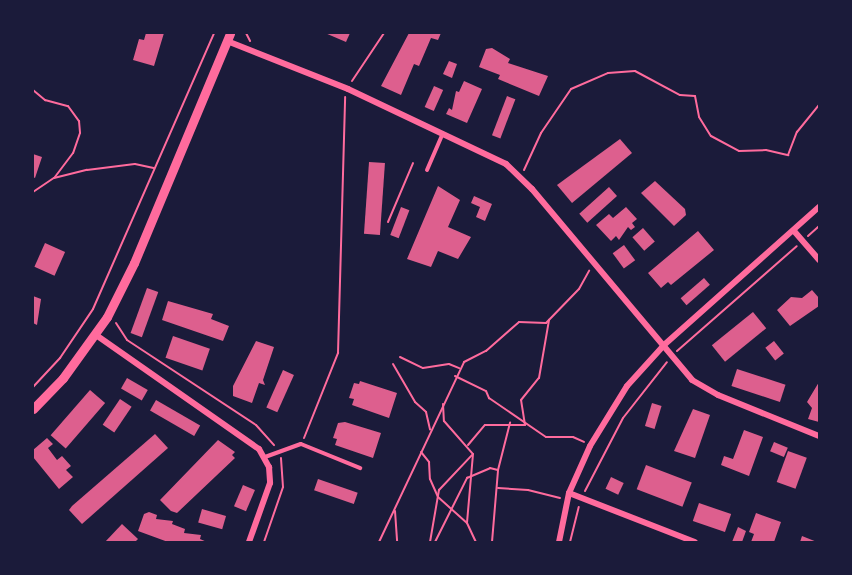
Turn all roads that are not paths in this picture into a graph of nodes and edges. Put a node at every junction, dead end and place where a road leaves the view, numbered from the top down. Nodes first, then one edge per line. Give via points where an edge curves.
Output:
1 (228, 37) edge
2 (443, 132) junction
3 (427, 170) dead end
4 (819, 207) edge
5 (794, 231) junction
6 (819, 260) edge
7 (96, 335) junction
8 (664, 345) junction
9 (33, 409) edge
10 (819, 436) edge
11 (265, 457) junction
12 (360, 468) dead end
13 (569, 493) junction
14 (249, 542) edge
15 (559, 542) edge
16 (695, 542) edge

1 - 2 street
1 - 7 street via 134,263
2 - 3 lane
2 - 8 street via 506,164
4 - 5 street
5 - 6 street
5 - 8 street
7 - 9 street
7 - 11 street via 244,435
8 - 10 street via 692,380 718,395
8 - 13 street via 627,386 590,446
11 - 12 lane via 301,444
11 - 14 street via 270,483
13 - 15 street
13 - 16 street

